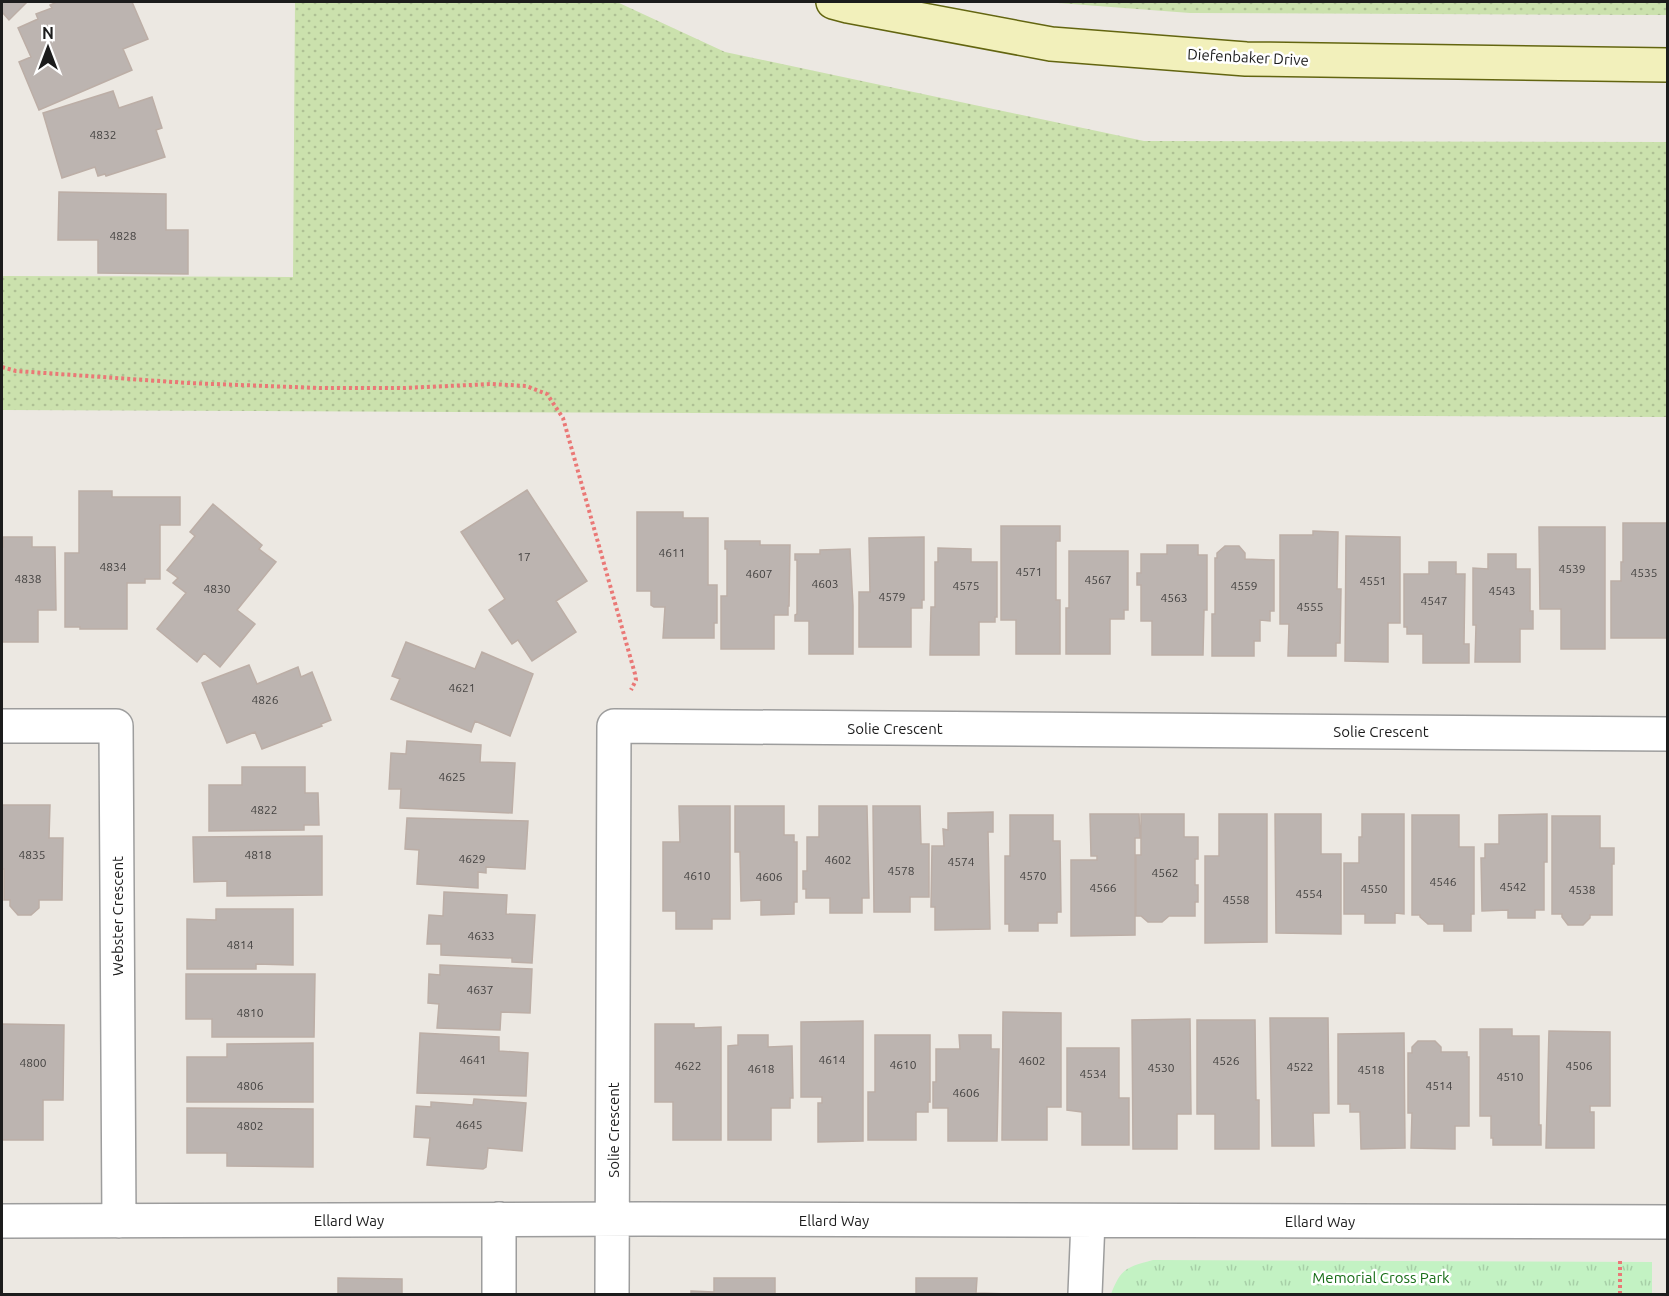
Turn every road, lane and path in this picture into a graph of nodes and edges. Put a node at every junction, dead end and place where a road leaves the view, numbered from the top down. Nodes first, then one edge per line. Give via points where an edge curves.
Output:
1 (833, 2) edge
2 (1668, 65) edge
3 (2, 367) edge
4 (2, 726) edge
5 (615, 726) junction
6 (1668, 734) edge
7 (499, 1219) junction
8 (612, 1219) junction
9 (2, 1221) edge
10 (118, 1221) junction
11 (1088, 1221) junction
12 (1668, 1222) edge
13 (1620, 1261) dead end
14 (499, 1294) edge
15 (612, 1294) edge
16 (1085, 1294) edge
17 (1620, 1294) edge

1 - 2 main road, Diefenbaker Drive via 1051,44 1246,59
3 - 5 path via 188,383 404,388 492,384 526,386 547,394 563,418 635,674 636,680
4 - 10 street, Webster Crescent via 117,726
5 - 6 street, Solie Crescent
5 - 8 street, Solie Crescent
7 - 8 street, Ellard Way
7 - 10 street, Ellard Way
7 - 14 street
8 - 11 street, Ellard Way
8 - 15 street, Solie Crescent
9 - 10 street, Ellard Way
11 - 12 street, Ellard Way
11 - 16 street
13 - 17 path

